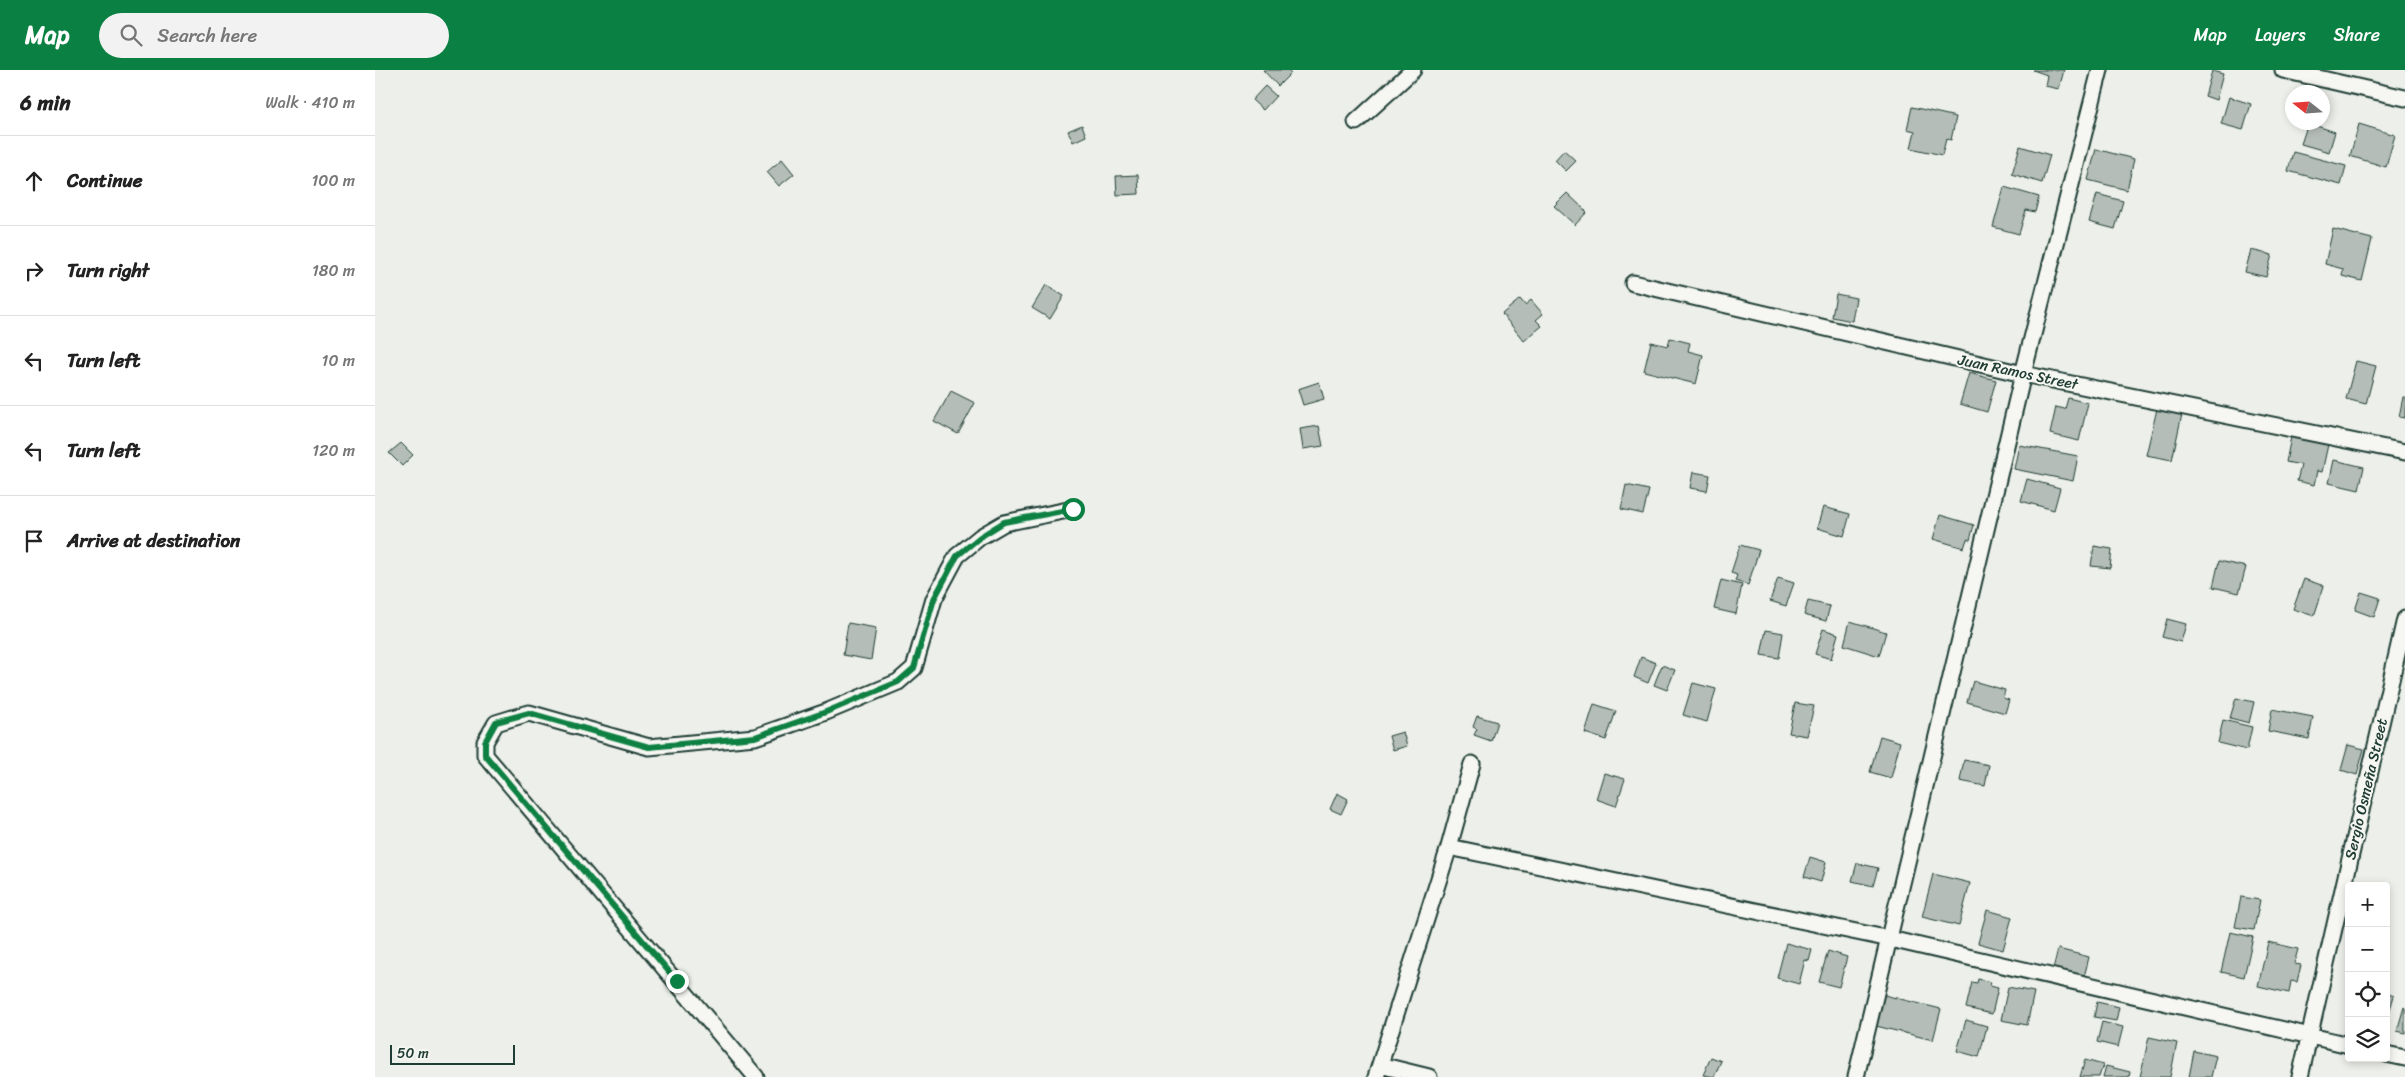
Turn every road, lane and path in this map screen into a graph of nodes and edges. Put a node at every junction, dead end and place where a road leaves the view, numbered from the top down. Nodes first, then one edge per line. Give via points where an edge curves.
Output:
1 (1413, 70) edge
2 (2100, 70) edge
3 (2283, 70) edge
4 (2405, 98) edge
5 (1356, 122) dead end
6 (1633, 283) dead end
7 (2023, 374) junction
8 (2405, 452) edge
9 (1073, 509) dead end
10 (2405, 619) edge
11 (1472, 764) dead end
12 (1449, 847) junction
13 (1890, 939) junction
14 (2309, 1036) junction
15 (2345, 1044) edge
16 (2390, 1055) edge
17 (2405, 1058) edge
18 (1378, 1071) edge
19 (756, 1077) edge
20 (1429, 1077) edge
21 (1856, 1077) edge
22 (2300, 1077) edge

1 - 5 street
2 - 7 street
3 - 4 street
6 - 7 street, Juan Ramos Street
7 - 8 street, Juan Ramos Street
7 - 13 street
9 - 19 street via 1004,522 980,537 957,556 934,599 914,668 898,682 826,712 755,737 649,747 529,713 496,722 485,742 485,755
10 - 14 street, Sergio Osmeña Street
11 - 12 street
12 - 13 street
12 - 18 street
13 - 14 street
13 - 21 street
14 - 15 street
14 - 22 street, Sergio Osmeña Street
16 - 17 street
18 - 20 street

